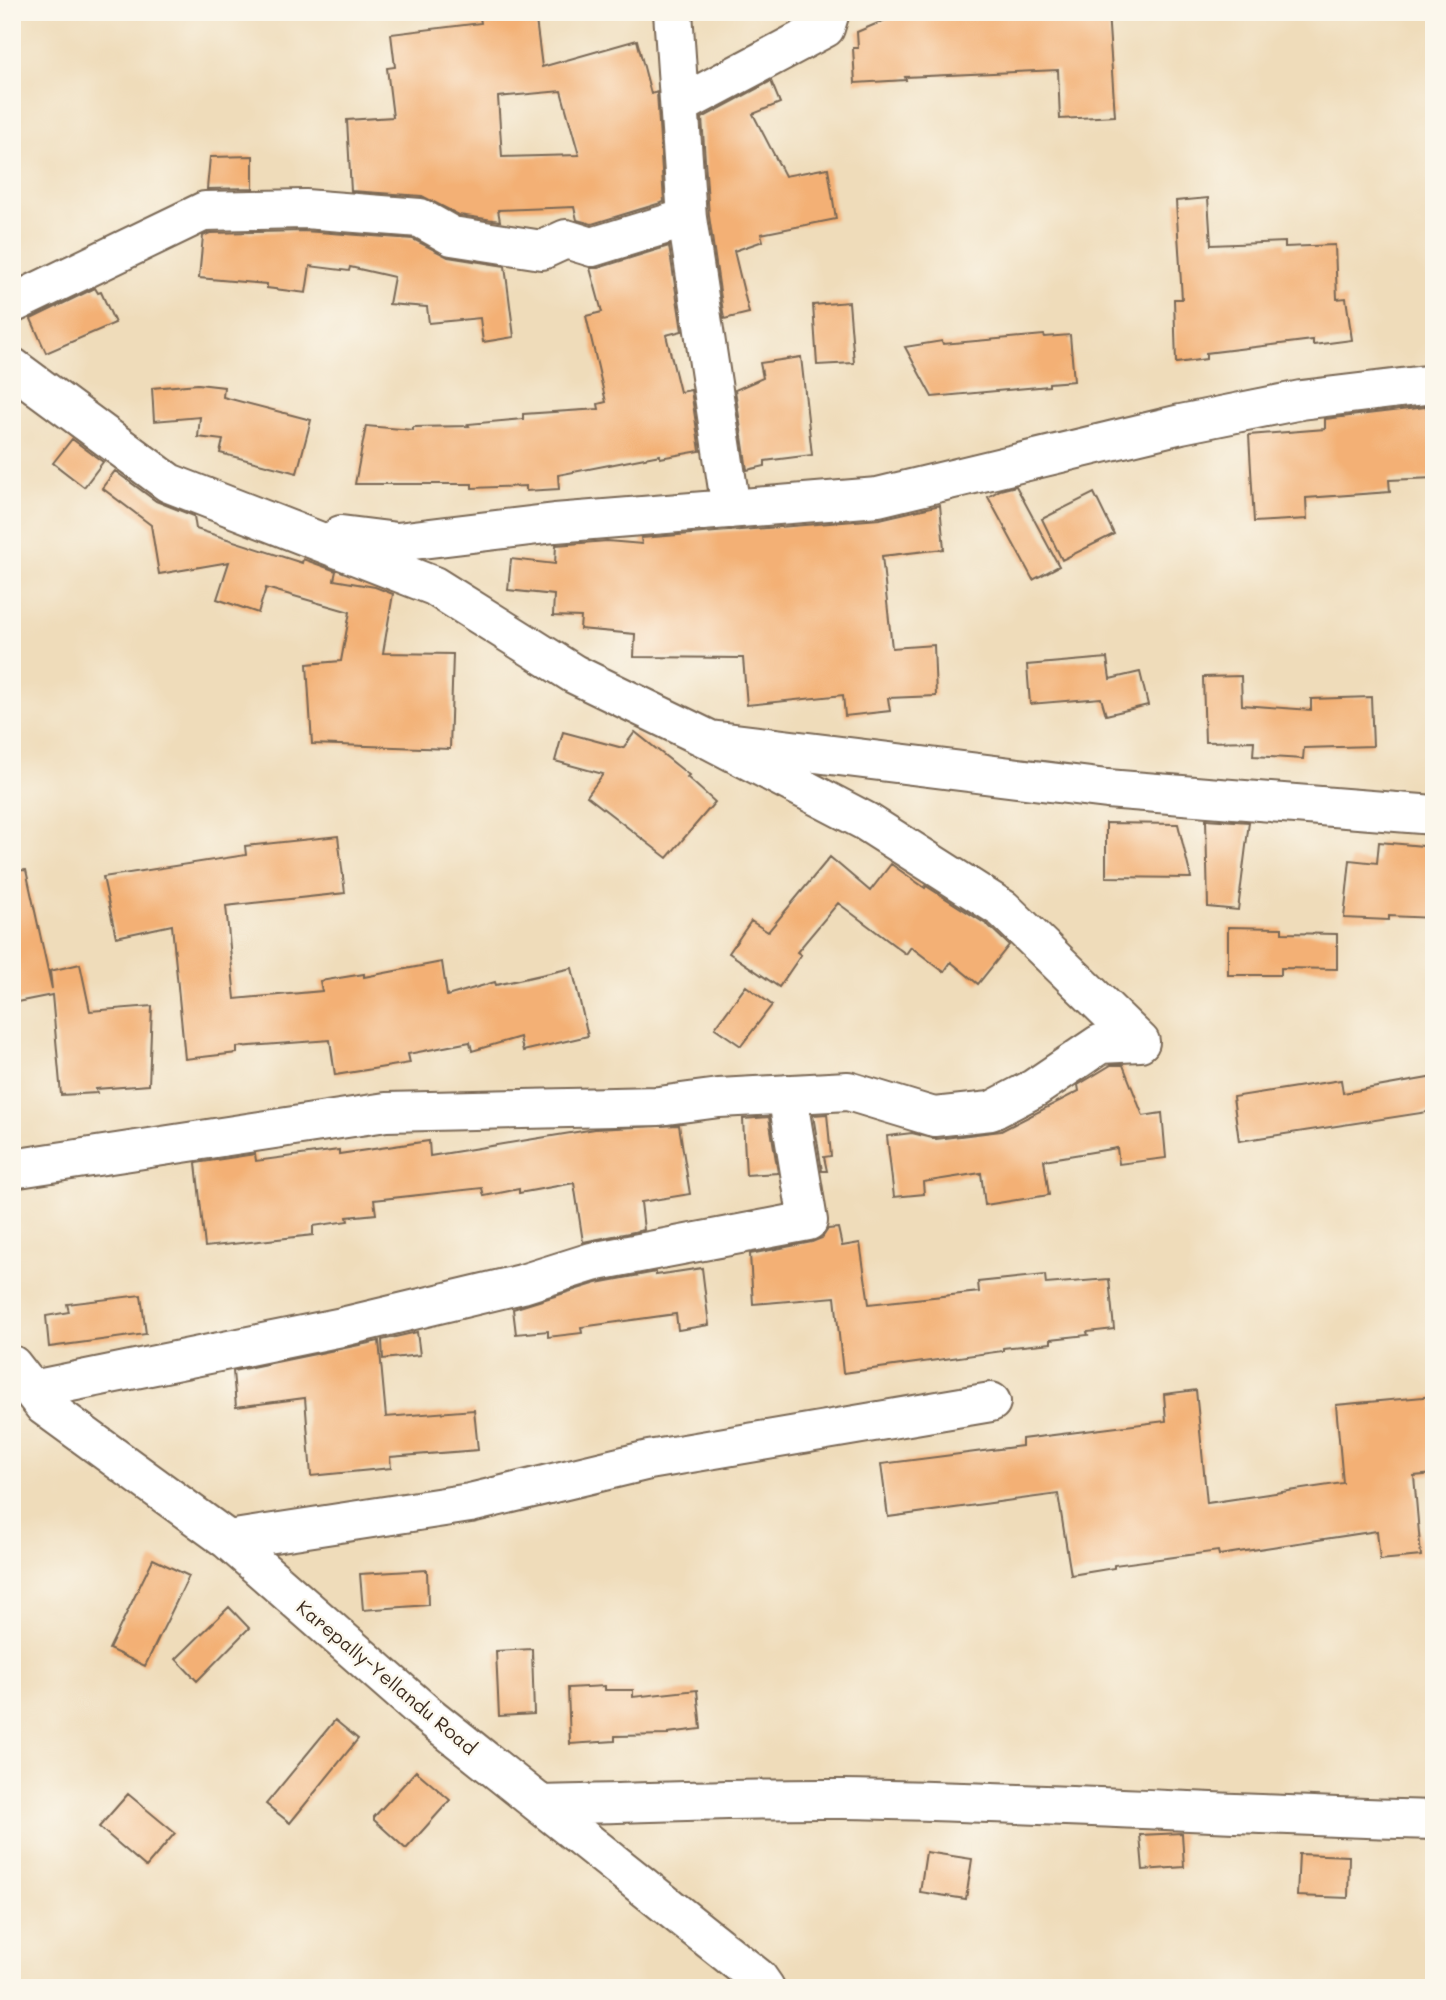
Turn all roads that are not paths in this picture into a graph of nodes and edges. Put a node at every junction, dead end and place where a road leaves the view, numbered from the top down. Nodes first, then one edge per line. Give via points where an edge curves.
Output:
1 (673, 12) edge
2 (830, 12) edge
3 (680, 105) junction
4 (687, 218) junction
5 (12, 304) edge
6 (12, 367) edge
7 (1434, 384) edge
8 (731, 509) junction
9 (290, 529) junction
10 (710, 740) junction
11 (1434, 815) edge
12 (787, 1094) junction
13 (12, 1169) edge
14 (22, 1377) edge
15 (991, 1402) dead end
16 (228, 1541) junction
17 (541, 1805) junction
18 (1434, 1820) edge
19 (765, 1988) edge

1 - 3 street
2 - 3 street via 825,28
3 - 4 street
4 - 5 street via 592,247 566,239 542,250 452,236 420,218 305,209 205,211
4 - 8 street
6 - 9 street via 169,483
7 - 8 street via 1288,402 878,497
8 - 9 street via 397,542
9 - 10 street via 434,586 574,674
10 - 11 street via 1107,789
10 - 12 street via 864,821 1003,909 1140,1042 1100,1044 991,1111 934,1117 848,1091
12 - 13 street via 659,1105 386,1112
12 - 14 street via 808,1220 604,1259 522,1284 342,1327
14 - 16 street, Karepally-Yellandu Road via 44,1406
15 - 16 street via 649,1460 470,1503
16 - 17 street, Karepally-Yellandu Road via 424,1711
17 - 18 street via 839,1799
17 - 19 street, Karepally-Yellandu Road

